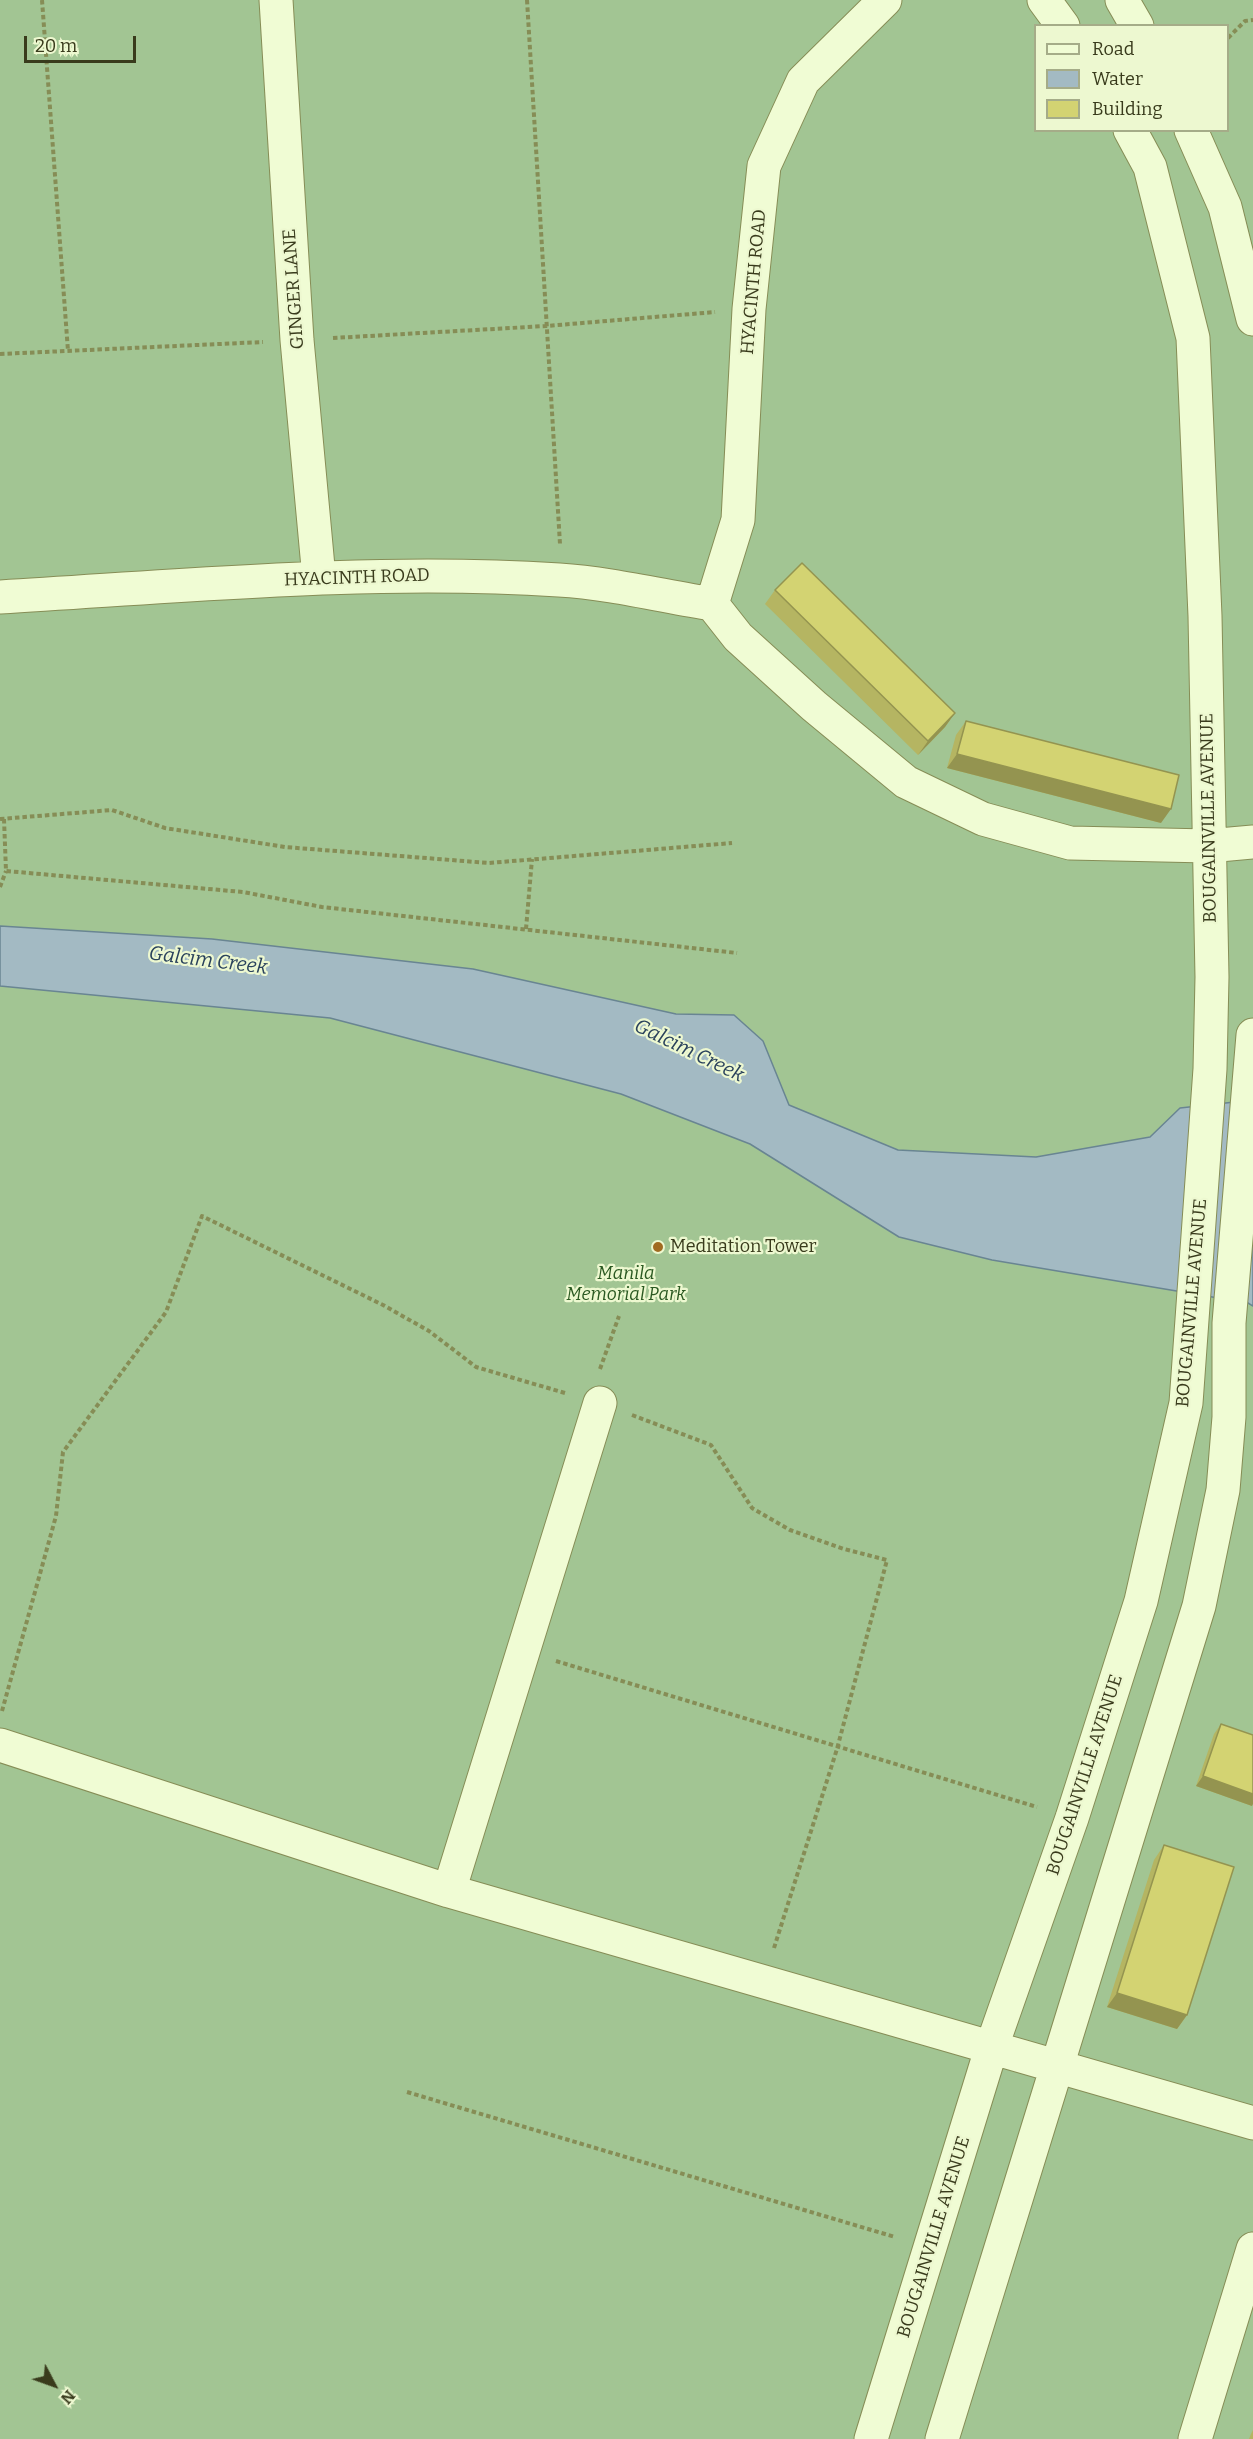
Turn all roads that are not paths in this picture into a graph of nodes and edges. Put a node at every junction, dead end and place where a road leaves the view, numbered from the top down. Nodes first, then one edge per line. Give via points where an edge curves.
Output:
1 (276, 0) edge
2 (885, 0) edge
3 (1044, 0) edge
4 (1122, 0) edge
5 (1062, 24) edge
6 (1136, 24) edge
7 (1131, 132) edge
8 (1192, 132) edge
9 (1253, 319) edge
10 (319, 578) junction
11 (0, 597) edge
12 (712, 604) junction
13 (1253, 842) edge
14 (1209, 846) junction
15 (1253, 1035) edge
16 (595, 1401) road end
17 (1186, 1403) junction
18 (1241, 1421) edge
19 (0, 1745) edge
20 (449, 1892) junction
21 (992, 2046) junction
22 (1055, 2066) junction
23 (1253, 2123) edge
24 (1253, 2249) edge
25 (872, 2439) edge
26 (942, 2439) edge
27 (1195, 2439) edge

1 - 10 street, GINGER LANE via 297,340
2 - 12 street, HYACINTH ROAD via 803,81 764,166 749,309 738,520
3 - 5 street
4 - 6 street
7 - 14 street, BOUGAINVILLE AVENUE via 1150,167 1193,338 1206,616
8 - 9 street via 1225,207
10 - 11 street, HYACINTH ROAD
10 - 12 street, HYACINTH ROAD via 447,574 562,580
12 - 14 street via 738,637 805,699 906,782 983,819 1070,843
13 - 14 street
14 - 17 street, BOUGAINVILLE AVENUE via 1210,1069
15 - 18 street via 1229,1323
16 - 20 street
17 - 18 street
17 - 21 street, BOUGAINVILLE AVENUE via 1141,1601 1072,1818
18 - 22 street via 1199,1606
19 - 20 street
20 - 21 street
21 - 22 street
21 - 25 street, BOUGAINVILLE AVENUE
22 - 23 street
22 - 26 street
24 - 27 street

